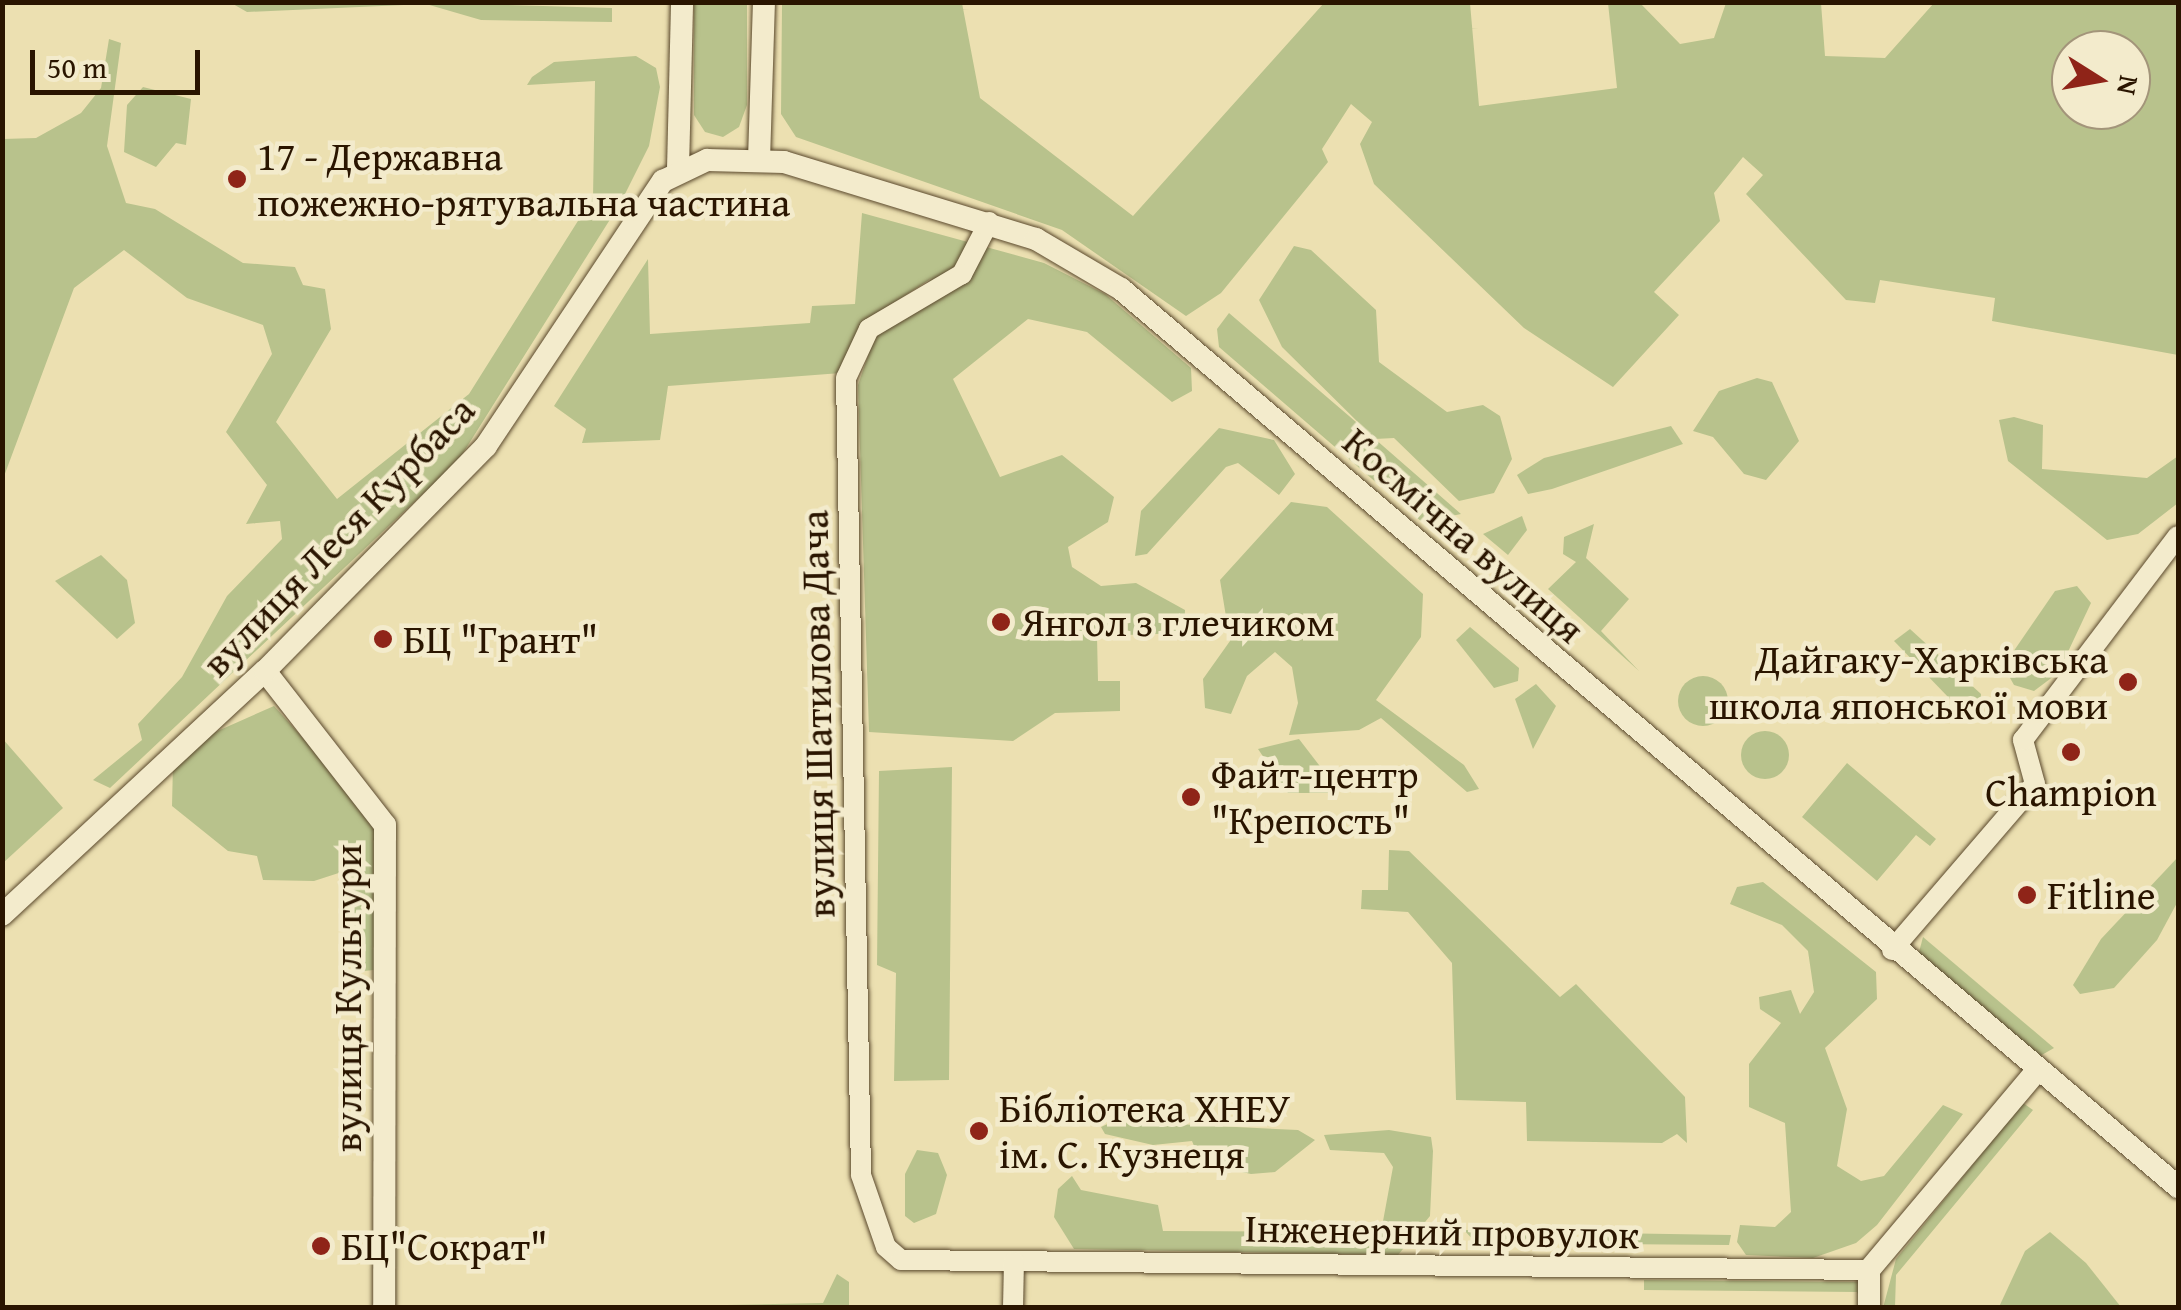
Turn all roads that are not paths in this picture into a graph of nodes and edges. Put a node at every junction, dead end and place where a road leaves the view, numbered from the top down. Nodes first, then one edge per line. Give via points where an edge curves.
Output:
1 (682, 2) edge
2 (764, 2) edge
3 (760, 160) junction
4 (678, 169) junction
5 (989, 222) junction
6 (2178, 536) edge
7 (265, 671) junction
8 (2, 915) edge
9 (1892, 950) junction
10 (2036, 1072) junction
11 (2178, 1188) edge
12 (900, 1260) joint
13 (1014, 1262) junction
14 (1869, 1270) junction
15 (384, 1308) edge
16 (1013, 1308) edge
17 (1869, 1308) edge

1 - 4 street
2 - 3 street
3 - 4 street
3 - 5 street, Космічна вулиця via 859,178
4 - 7 street, вулиця Леся Курбаса via 628,222 486,446
5 - 9 street, Космічна вулиця via 1067,253 1121,289
5 - 12 street, вулиця Шатилова Дача via 962,274 869,329 846,378 862,1175 875,1231
6 - 9 street via 2022,740 2035,784
7 - 8 street, вулиця Леся Курбаса
7 - 15 street, вулиця Культури via 385,825
9 - 10 street, Космічна вулиця
10 - 11 street, Космічна вулиця
10 - 14 street
12 - 13 street, Інженерний провулок
13 - 14 street, Інженерний провулок
13 - 16 street
14 - 17 street

